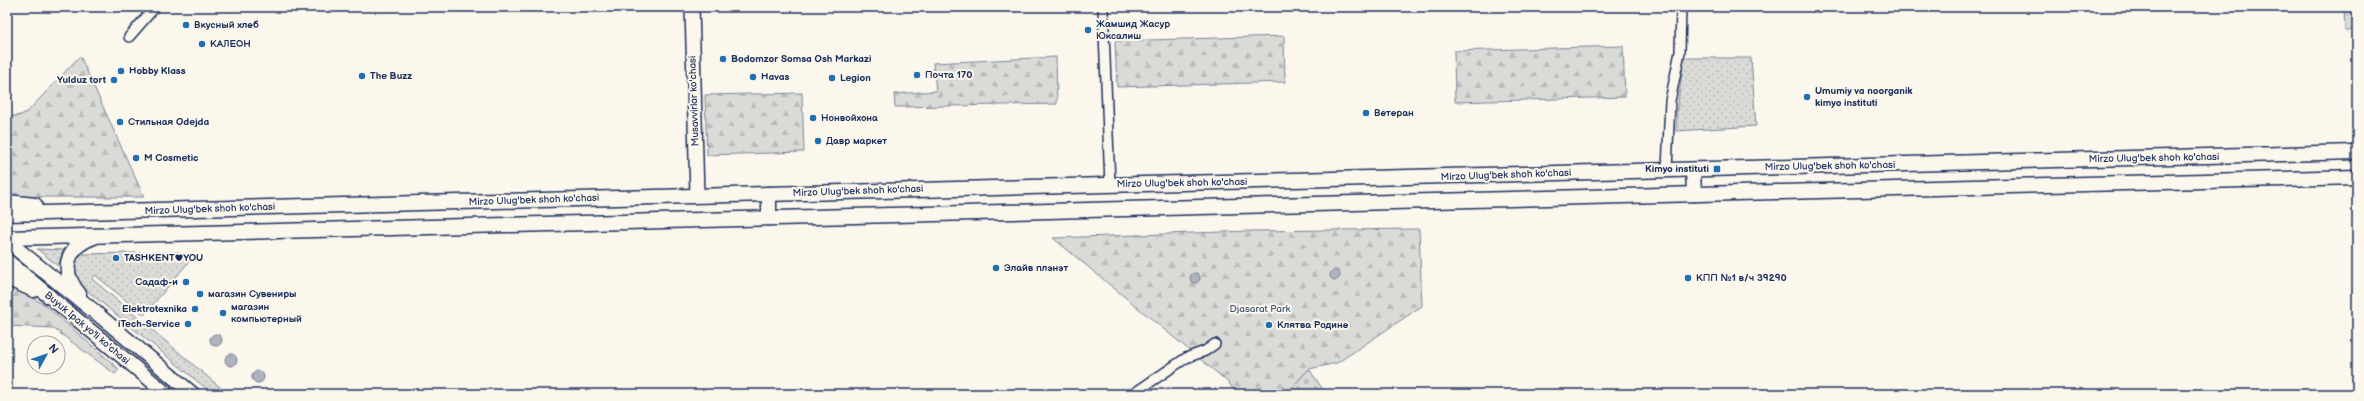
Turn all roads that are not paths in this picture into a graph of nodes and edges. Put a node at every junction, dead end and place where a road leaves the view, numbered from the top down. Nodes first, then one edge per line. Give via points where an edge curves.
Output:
1 (155, 7) edge
2 (692, 7) edge
3 (1103, 7) edge
4 (1680, 7) edge
5 (129, 36) dead end
6 (2357, 152) edge
7 (1667, 170) junction
8 (1693, 170) junction
9 (2357, 177) edge
10 (1110, 185) junction
11 (769, 194) junction
12 (1694, 194) junction
13 (697, 196) junction
14 (7, 202) edge
15 (211, 209) junction
16 (7, 214) edge
17 (769, 218) junction
18 (101, 235) junction
19 (7, 239) edge
20 (7, 261) edge
21 (7, 278) edge
22 (50, 297) junction
23 (95, 312) junction
24 (1215, 344) dead end
25 (167, 394) edge
26 (193, 394) edge
27 (1133, 394) edge

1 - 5 street
2 - 13 main road, Musavvirlar ko'chasi
3 - 10 street
4 - 7 street via 1680,52 1670,101
6 - 8 main road, Mirzo Ulug'bek shoh ko'chasi
7 - 8 main road, Mirzo Ulug'bek shoh ko'chasi
7 - 10 main road, Mirzo Ulug'bek shoh ko'chasi
8 - 12 main road
9 - 12 main road
10 - 11 main road, Mirzo Ulug'bek shoh ko'chasi
11 - 13 main road, Mirzo Ulug'bek shoh ko'chasi
11 - 17 main road
12 - 17 main road
13 - 15 main road, Mirzo Ulug'bek shoh ko'chasi
14 - 15 main road via 43,206 124,204
15 - 16 main road, Mirzo Ulug'bek shoh ko'chasi
17 - 18 main road
18 - 19 main road
18 - 23 main road via 77,246 68,262 68,276 71,282
19 - 23 main road, Buyuk Ipak yo'li ko'chasi
20 - 22 main road, Buyuk Ipak yo'li ko'chasi
21 - 22 main road
22 - 25 main road, Buyuk Ipak yo'li ko'chasi
23 - 26 main road, Buyuk Ipak yo'li ko'chasi
24 - 27 street via 1186,358

